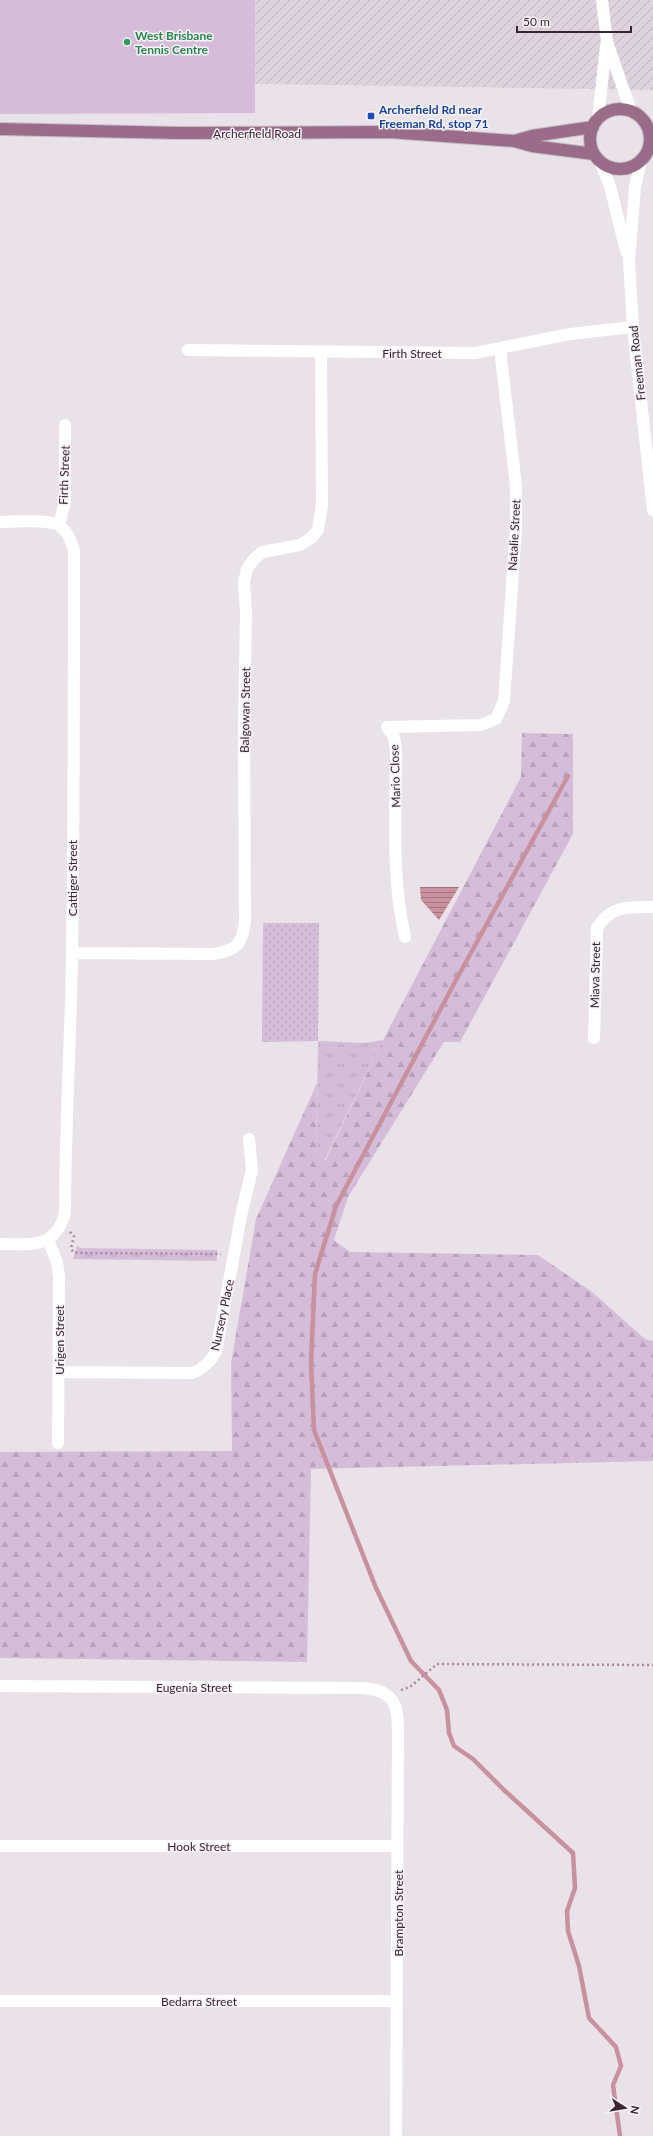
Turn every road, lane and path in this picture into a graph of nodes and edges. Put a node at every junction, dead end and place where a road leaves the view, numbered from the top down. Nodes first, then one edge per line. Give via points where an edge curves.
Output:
1 (602, 0) edge
2 (607, 42) junction
3 (635, 113) junction
4 (653, 119) edge
5 (596, 123) junction
6 (0, 129) edge
7 (514, 141) junction
8 (647, 155) edge
9 (597, 158) junction
10 (629, 262) junction
11 (633, 327) junction
12 (188, 350) dead end
13 (500, 350) junction
14 (321, 352) junction
15 (66, 425) dead end
16 (653, 510) edge
17 (0, 522) edge
18 (59, 525) junction
19 (496, 719) joint
20 (653, 907) edge
21 (405, 937) dead end
22 (72, 953) junction
23 (594, 1038) dead end
24 (249, 1139) dead end
25 (61, 1227) junction
26 (48, 1240) junction
27 (0, 1244) edge
28 (234, 1254) junction
29 (59, 1372) junction
30 (58, 1443) dead end
31 (653, 1665) edge
32 (0, 1686) edge
33 (387, 1694) junction
34 (0, 1846) edge
35 (398, 1846) junction
36 (0, 2001) edge
37 (397, 2002) junction
38 (396, 2136) edge

1 - 2 street
2 - 3 street
2 - 5 street
3 - 4 main road
3 - 5 main road via 613,110
3 - 8 main road via 645,123 649,133
5 - 7 main road, Archerfield Road
5 - 9 main road via 590,136
6 - 7 main road, Archerfield Road via 179,133 390,132
7 - 9 main road, Archerfield Road
8 - 9 main road via 625,169 608,167
8 - 10 street, Freeman Road via 635,187
9 - 10 street, Freeman Road via 610,186
10 - 11 street, Freeman Road
11 - 13 street, Firth Street via 570,334
11 - 16 street, Freeman Road
12 - 14 street, Firth Street
13 - 14 street, Firth Street via 475,353
13 - 19 street, Natalie Street via 516,486 516,514 504,701
14 - 22 street, Balgowan Street via 322,505 318,530 300,545 262,552 247,569 244,582 245,920 240,941 233,949 213,954
15 - 18 street, Firth Street via 65,501
17 - 18 street via 45,522
18 - 22 street, Cattiger Street via 68,535 74,550
19 - 21 street, Mario Close via 481,725 387,727 394,737 396,749 396,880 398,906
20 - 23 street, Miava Street via 616,909 604,916 597,928
22 - 25 street, Cattiger Street via 69,1084 65,1124 65,1213
24 - 28 street, Nursery Place via 252,1170
25 - 26 street
25 - 28 path via 74,1236 71,1248 73,1252 78,1253
26 - 27 street via 38,1243
26 - 29 street, Urigen Street via 57,1262 59,1277
28 - 29 street, Nursery Place via 216,1352 205,1366 192,1373
29 - 30 street, Urigen Street
31 - 33 path via 443,1663 432,1667 410,1687
32 - 33 street, Eugenia Street via 363,1688
33 - 35 street, Brampton Street via 397,1710 398,1722
34 - 35 street, Hook Street
35 - 37 street, Brampton Street
36 - 37 street, Bedarra Street
37 - 38 street, Brampton Street

